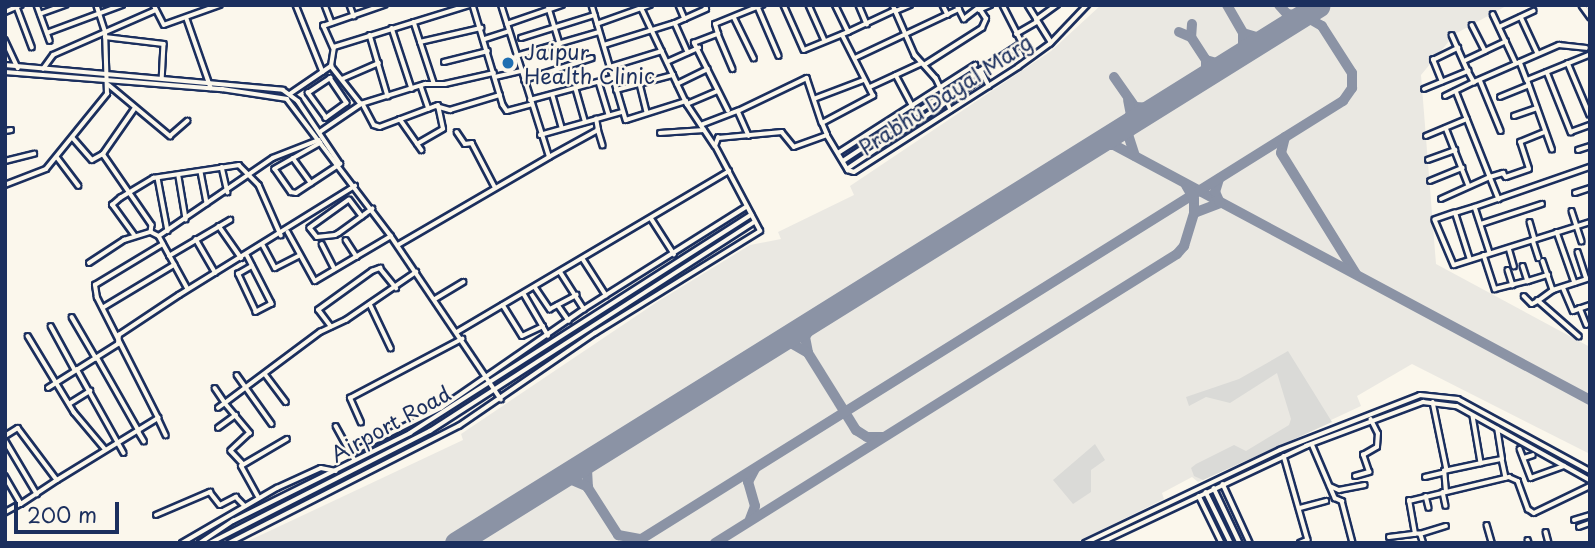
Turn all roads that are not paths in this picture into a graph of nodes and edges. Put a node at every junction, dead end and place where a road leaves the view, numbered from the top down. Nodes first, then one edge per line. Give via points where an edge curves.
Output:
1 (37, 5) edge
2 (64, 5) edge
3 (96, 5) edge
4 (122, 5) edge
5 (220, 5) edge
6 (296, 5) edge
7 (325, 5) edge
8 (350, 5) edge
9 (446, 5) edge
10 (470, 5) edge
11 (501, 5) edge
12 (562, 5) edge
13 (592, 5) edge
14 (650, 5) edge
15 (679, 5) edge
16 (705, 5) edge
17 (784, 5) edge
18 (809, 5) edge
19 (835, 5) edge
20 (859, 5) edge
21 (910, 5) edge
22 (943, 5) edge
23 (990, 5) edge
24 (1003, 5) edge
25 (1028, 5) edge
26 (1057, 5) edge
27 (1075, 5) edge
28 (1087, 5) edge
29 (1582, 5) edge
30 (16, 6) edge
31 (381, 6) edge
32 (760, 6) edge
33 (549, 7) edge
34 (958, 7) edge
35 (155, 8) edge
36 (641, 8) edge
37 (978, 8) edge
38 (895, 9) edge
39 (1534, 10) dead end
40 (5, 12) edge
41 (448, 12) junction
42 (99, 13) junction
43 (1079, 13) junction
44 (40, 14) junction
45 (1493, 14) dead end
46 (595, 15) junction
47 (948, 15) junction
48 (354, 16) junction
49 (1590, 16) edge
50 (734, 17) junction
51 (1521, 17) junction
52 (187, 19) junction
53 (685, 19) junction
54 (1036, 21) junction
55 (414, 22) junction
56 (332, 23) junction
57 (675, 23) junction
58 (507, 24) junction
59 (597, 24) junction
60 (867, 24) junction
61 (1472, 25) dead end
62 (481, 27) junction
63 (1499, 27) junction
64 (392, 28) junction
65 (555, 28) junction
66 (509, 30) junction
67 (652, 30) junction
68 (599, 32) junction
69 (848, 32) junction
70 (47, 33) junction
71 (718, 33) junction
72 (906, 34) junction
73 (1016, 34) junction
74 (105, 35) junction
75 (370, 35) junction
76 (842, 35) junction
77 (1452, 36) dead end
78 (521, 38) dead end
79 (5, 40) edge
80 (484, 40) junction
81 (50, 41) dead end
82 (825, 41) junction
83 (1506, 41) junction
84 (420, 42) junction
85 (1051, 42) junction
86 (1022, 43) junction
87 (560, 44) junction
88 (604, 45) junction
89 (32, 47) dead end
90 (1588, 47) edge
91 (699, 48) junction
92 (1458, 48) junction
93 (334, 50) junction
94 (488, 51) junction
95 (662, 51) junction
96 (1485, 51) junction
97 (688, 52) junction
98 (1538, 53) junction
99 (516, 56) junction
100 (779, 56) dead end
101 (1589, 56) edge
102 (592, 58) dead end
103 (754, 58) dead end
104 (855, 58) junction
105 (1030, 58) junction
106 (1464, 61) junction
107 (444, 62) dead end
108 (667, 62) junction
109 (1518, 62) junction
110 (379, 63) junction
111 (923, 64) junction
112 (1567, 64) junction
113 (5, 65) edge
114 (975, 65) dead end
115 (331, 66) junction
116 (609, 67) junction
117 (18, 68) junction
118 (43, 69) junction
119 (708, 69) junction
120 (733, 69) dead end
121 (522, 71) junction
122 (980, 71) junction
123 (1468, 71) junction
124 (5, 72) edge
125 (323, 72) junction
126 (1547, 72) junction
127 (106, 73) junction
128 (495, 75) junction
129 (673, 75) junction
130 (896, 75) junction
131 (162, 78) junction
132 (612, 78) junction
133 (342, 79) junction
134 (107, 80) junction
135 (524, 80) junction
136 (864, 80) junction
137 (1480, 80) junction
138 (1527, 80) junction
139 (212, 81) junction
140 (599, 82) junction
141 (1442, 82) junction
142 (1474, 82) junction
143 (434, 83) junction
144 (677, 83) junction
145 (640, 84) junction
146 (109, 85) junction
147 (1529, 85) junction
148 (347, 86) junction
149 (421, 86) junction
150 (989, 86) junction
151 (869, 87) junction
152 (211, 88) junction
153 (575, 88) junction
154 (412, 89) junction
155 (941, 89) junction
156 (1424, 89) dead end
157 (616, 90) junction
158 (717, 91) junction
159 (1456, 91) junction
160 (340, 92) junction
161 (290, 94) junction
162 (500, 95) junction
163 (553, 95) junction
164 (944, 95) junction
165 (388, 96) junction
166 (1445, 96) dead end
167 (1500, 97) dead end
168 (814, 99) junction
169 (529, 102) junction
170 (686, 102) junction
171 (947, 103) junction
172 (362, 105) junction
173 (438, 106) junction
174 (913, 107) junction
175 (135, 108) junction
176 (1537, 108) junction
177 (317, 109) junction
178 (429, 109) junction
179 (951, 110) junction
180 (728, 111) junction
181 (738, 111) junction
182 (622, 112) junction
183 (647, 112) junction
184 (308, 114) junction
185 (609, 115) junction
186 (1590, 115) edge
187 (1514, 116) dead end
188 (595, 118) junction
189 (400, 119) junction
190 (1467, 119) junction
191 (187, 121) dead end
192 (584, 121) junction
193 (822, 123) junction
194 (701, 125) junction
195 (1590, 125) edge
196 (562, 128) junction
197 (1446, 128) junction
198 (598, 129) junction
199 (11, 130) dead end
200 (704, 130) junction
201 (5, 131) edge
202 (1501, 131) dead end
203 (320, 132) junction
204 (457, 132) dead end
205 (1545, 132) junction
206 (660, 133) dead end
207 (540, 135) junction
208 (827, 135) junction
209 (749, 136) junction
210 (1426, 136) dead end
211 (73, 138) junction
212 (320, 141) junction
213 (417, 144) junction
214 (603, 145) dead end
215 (715, 146) junction
216 (1590, 146) edge
217 (422, 150) dead end
218 (1455, 150) junction
219 (1552, 150) dead end
220 (1578, 150) dead end
221 (838, 153) junction
222 (34, 154) dead end
223 (103, 154) junction
224 (57, 157) junction
225 (549, 157) junction
226 (293, 158) junction
227 (1428, 160) dead end
228 (5, 161) edge
229 (842, 161) junction
230 (339, 163) junction
231 (222, 167) junction
232 (1590, 167) edge
233 (1462, 168) junction
234 (847, 169) junction
235 (729, 171) junction
236 (201, 172) junction
237 (251, 175) junction
238 (178, 176) junction
239 (1490, 177) junction
240 (158, 178) junction
241 (1430, 181) dead end
242 (311, 183) junction
243 (5, 185) edge
244 (79, 186) dead end
245 (355, 186) junction
246 (1469, 186) junction
247 (495, 187) junction
248 (1590, 188) edge
249 (228, 192) junction
250 (129, 193) junction
251 (1575, 193) dead end
252 (1441, 199) dead end
253 (1499, 199) junction
254 (207, 203) junction
255 (1542, 204) dead end
256 (747, 207) junction
257 (1475, 207) junction
258 (372, 209) junction
259 (1572, 211) dead end
260 (1455, 214) junction
261 (751, 215) junction
262 (362, 217) junction
263 (651, 218) junction
264 (186, 219) junction
265 (230, 220) dead end
266 (754, 222) junction
267 (1530, 222) dead end
268 (1590, 222) edge
269 (1481, 224) junction
270 (219, 226) junction
271 (1577, 226) junction
272 (168, 231) junction
273 (288, 231) junction
274 (1557, 232) junction
275 (150, 233) junction
276 (134, 235) junction
277 (281, 235) junction
278 (159, 236) junction
279 (391, 236) junction
280 (196, 239) junction
281 (1534, 239) junction
282 (346, 240) dead end
283 (1582, 241) dead end
284 (163, 244) junction
285 (322, 244) dead end
286 (398, 245) junction
287 (263, 246) junction
288 (1508, 247) junction
289 (1578, 252) dead end
290 (1490, 253) junction
291 (674, 254) junction
292 (247, 255) junction
293 (1484, 255) junction
294 (169, 256) junction
295 (299, 256) junction
296 (357, 257) junction
297 (241, 258) junction
298 (583, 259) junction
299 (1470, 260) junction
300 (89, 263) dead end
301 (174, 265) junction
302 (252, 266) junction
303 (1514, 266) dead end
304 (1523, 266) dead end
305 (335, 269) junction
306 (1508, 270) dead end
307 (416, 272) junction
308 (561, 272) junction
309 (216, 273) junction
310 (1548, 275) junction
311 (1588, 278) edge
312 (1528, 281) junction
313 (463, 282) dead end
314 (1574, 283) junction
315 (1513, 285) junction
316 (535, 287) junction
317 (1563, 287) junction
318 (397, 288) junction
319 (188, 289) junction
320 (1553, 290) junction
321 (524, 293) junction
322 (576, 295) junction
323 (606, 295) junction
324 (1524, 296) dead end
325 (435, 299) junction
326 (1538, 300) junction
327 (370, 304) junction
328 (503, 305) junction
329 (558, 305) junction
330 (1590, 305) edge
331 (103, 307) junction
332 (1580, 308) junction
333 (584, 309) junction
334 (72, 317) dead end
335 (569, 321) junction
336 (1587, 325) dead end
337 (51, 326) dead end
338 (543, 326) junction
339 (331, 327) junction
340 (457, 332) junction
341 (119, 335) junction
342 (548, 335) junction
343 (28, 336) dead end
344 (1579, 337) dead end
345 (462, 339) junction
346 (391, 348) dead end
347 (96, 357) junction
348 (76, 370) junction
349 (265, 374) junction
350 (237, 375) dead end
351 (487, 377) junction
352 (55, 383) junction
353 (491, 384) junction
354 (247, 387) junction
355 (48, 388) dead end
356 (215, 388) dead end
357 (495, 390) junction
358 (90, 391) junction
359 (501, 399) junction
360 (286, 402) dead end
361 (1433, 402) junction
362 (225, 403) junction
363 (69, 404) junction
364 (218, 408) dead end
365 (1368, 413) junction
366 (236, 415) junction
367 (1472, 415) junction
368 (158, 418) junction
369 (1371, 420) junction
370 (272, 424) dead end
371 (361, 424) dead end
372 (336, 426) dead end
373 (218, 428) dead end
374 (1497, 429) junction
375 (138, 431) junction
376 (166, 435) dead end
377 (1312, 436) junction
378 (5, 438) edge
379 (287, 439) dead end
380 (144, 441) dead end
381 (117, 442) junction
382 (1314, 443) junction
383 (105, 449) junction
384 (1520, 449) dead end
385 (124, 453) dead end
386 (351, 453) junction
387 (1533, 455) dead end
388 (1284, 456) junction
389 (1502, 458) junction
390 (1524, 458) junction
391 (355, 460) junction
392 (1481, 463) junction
393 (243, 464) junction
394 (1564, 466) junction
395 (336, 471) junction
396 (1590, 471) edge
397 (1445, 472) junction
398 (5, 476) edge
399 (1355, 476) dead end
400 (1425, 477) dead end
401 (1506, 478) junction
402 (57, 480) junction
403 (1590, 480) edge
404 (1206, 484) junction
405 (1223, 484) junction
406 (1365, 485) dead end
407 (1330, 486) junction
408 (1590, 486) edge
409 (1209, 490) junction
410 (1445, 492) junction
411 (37, 494) junction
412 (1199, 496) junction
413 (1426, 496) junction
414 (258, 497) junction
415 (1326, 502) dead end
416 (22, 504) junction
417 (244, 505) junction
418 (1446, 506) dead end
419 (1300, 508) junction
420 (1429, 508) dead end
421 (5, 513) edge
422 (156, 515) dead end
423 (1590, 515) edge
424 (1574, 520) dead end
425 (1590, 523) edge
426 (1488, 525) dead end
427 (1446, 526) dead end
428 (1579, 527) dead end
429 (1546, 532) dead end
430 (1418, 534) junction
431 (1389, 537) dead end
432 (183, 543) edge
433 (200, 543) edge
434 (210, 543) edge
435 (229, 543) edge
436 (1085, 543) edge
437 (1100, 543) edge
438 (1222, 543) edge
439 (1231, 543) edge
440 (1240, 543) edge
441 (1250, 543) edge
442 (1301, 543) edge
443 (1353, 543) edge
444 (1423, 543) edge
445 (1492, 543) edge
446 (1549, 543) edge

1 - 44 street
2 - 44 street
3 - 42 street
4 - 42 street
5 - 52 street
6 - 125 street
7 - 56 street
8 - 48 street
9 - 41 street
10 - 41 street
10 - 62 street
11 - 58 street
12 - 33 street
13 - 46 street
14 - 36 street
15 - 53 street
16 - 53 street via 706,9
17 - 82 street via 804,50
18 - 82 street
19 - 69 street
20 - 60 street
21 - 38 street
22 - 47 street
23 - 37 street
24 - 73 street
25 - 54 street
26 - 54 street
27 - 43 street
28 - 43 street, Prabhu Dayal Marg
29 - 49 main road
30 - 40 street
30 - 89 street
31 - 48 street
32 - 50 street
32 - 100 street
33 - 58 street
33 - 65 street
34 - 37 street via 964,19
34 - 47 street
35 - 52 street via 164,24
35 - 74 street
36 - 59 street
36 - 67 street
37 - 111 street via 986,19 982,28
38 - 60 street
38 - 72 street
39 - 51 street
41 - 55 street
42 - 70 street
42 - 74 street
43 - 85 street, Prabhu Dayal Marg
44 - 70 street
45 - 63 street
46 - 59 street
46 - 65 street
47 - 72 street
48 - 56 street
50 - 71 street via 715,24
50 - 103 street
51 - 63 street
51 - 98 street
52 - 139 street
53 - 57 street
54 - 73 street
54 - 85 street
55 - 64 street
55 - 84 street
56 - 93 street via 323,26
57 - 67 street
57 - 97 street
58 - 66 street
59 - 68 street
60 - 69 street
61 - 96 street
62 - 80 street
62 - 84 street
63 - 83 street
64 - 75 street
64 - 154 street
65 - 78 street
65 - 87 street
66 - 80 street
66 - 99 street
67 - 88 street
67 - 95 street
68 - 87 street
68 - 88 street
69 - 76 street
70 - 81 street
71 - 91 street via 694,43
71 - 120 street
72 - 104 street
72 - 111 street
73 - 86 street
74 - 118 street via 53,55
74 - 127 street
74 - 131 street via 164,44
75 - 93 street
75 - 110 street
76 - 82 street
76 - 104 street
77 - 92 street
79 - 117 street
80 - 94 street
83 - 96 street
83 - 109 street
84 - 143 street
85 - 105 street, Prabhu Dayal Marg
86 - 105 street
86 - 122 street
87 - 99 street
88 - 116 street
90 - 98 street via 1559,45
90 - 101 street
91 - 97 street
91 - 119 street
92 - 106 street
92 - 141 street via 1433,60
93 - 115 street
94 - 107 street
94 - 128 street
95 - 108 street
95 - 116 street
96 - 106 street
97 - 108 street
98 - 109 street
99 - 121 street
101 - 112 street
102 - 135 street
104 - 136 street
105 - 150 street, Prabhu Dayal Marg
106 - 123 street
108 - 129 street
109 - 137 street
109 - 138 street
110 - 133 street
110 - 165 street
111 - 130 street
111 - 155 street
112 - 126 street
112 - 186 street
113 - 117 street
114 - 155 street
115 - 125 street
115 - 133 street
116 - 132 street
117 - 118 street
118 - 127 street
119 - 144 street
119 - 158 street
121 - 128 street
121 - 135 street
122 - 150 street
122 - 164 street
122 - 171 street via 981,79
123 - 141 street
123 - 142 street
124 - 134 street
125 - 161 street
126 - 138 street
126 - 195 street via 1571,132
127 - 131 street
127 - 134 street
128 - 143 street
128 - 162 street
129 - 144 street
129 - 145 street
130 - 151 street
130 - 174 street
131 - 139 street
132 - 140 street
132 - 157 street
133 - 148 street
134 - 146 street
134 - 152 street
135 - 169 street
136 - 151 street
136 - 168 street
137 - 142 street
137 - 202 street
138 - 147 street
139 - 152 street
139 - 161 street
140 - 153 street
140 - 185 street
141 - 156 street
142 - 159 street
143 - 149 street
144 - 170 street
145 - 157 street
145 - 183 street
146 - 175 street
146 - 211 street
147 - 167 street
147 - 176 street
148 - 160 street
148 - 172 street
149 - 154 street
149 - 178 street
150 - 179 street, Prabhu Dayal Marg
151 - 193 street via 873,96
152 - 212 street via 281,96 294,105
153 - 163 street
153 - 192 street
154 - 165 street
155 - 164 street
155 - 174 street
157 - 182 street
158 - 170 street
158 - 180 street
159 - 166 street
159 - 190 street
160 - 177 street via 346,104 328,118
160 - 177 street via 327,79 309,93
161 - 184 street
162 - 169 street via 507,111
162 - 173 street via 450,110
163 - 169 street
163 - 196 street
164 - 171 street
164 - 229 street
165 - 172 street
168 - 181 street via 807,78
168 - 193 street
169 - 207 street
170 - 183 street
170 - 194 street
171 - 179 street
171 - 234 street
172 - 189 street via 374,125
172 - 203 street
173 - 178 street
173 - 213 street via 443,129
174 - 221 street
175 - 191 street via 170,136
175 - 223 street
176 - 187 street
176 - 205 street
177 - 184 street
178 - 189 street
179 - 234 street, Prabhu Dayal Marg via 854,172
180 - 181 street
180 - 194 street
181 - 209 street
182 - 183 street via 626,120
182 - 185 street
184 - 203 street
185 - 188 street
188 - 192 street
188 - 198 street
189 - 213 street
190 - 197 street
190 - 239 street
192 - 196 street
193 - 208 street
194 - 200 street
196 - 207 street
197 - 210 street
197 - 218 street
198 - 214 street
198 - 225 street
199 - 201 street
200 - 206 street
200 - 215 street
203 - 230 street
204 - 247 street via 464,144 472,143
205 - 219 street
205 - 239 street via 1520,142 1529,168 1506,177 1503,173
207 - 225 street
208 - 209 street, Prabhu Dayal Marg via 794,147 782,132
208 - 221 street, Prabhu Dayal Marg
209 - 215 street, Prabhu Dayal Marg via 718,138
211 - 223 street via 92,160
211 - 224 street
212 - 226 street
212 - 230 street
212 - 237 street via 272,158
213 - 217 street
215 - 235 street
216 - 220 street
218 - 227 street
218 - 233 street
221 - 229 street, Prabhu Dayal Marg
222 - 228 street
223 - 250 street
224 - 243 street via 46,169
224 - 244 street
225 - 247 street
226 - 242 street
226 - 242 street via 276,172 293,193
229 - 234 street, Prabhu Dayal Marg
230 - 242 street
230 - 245 street
231 - 236 street
231 - 237 street via 239,165
231 - 249 street
232 - 253 street
233 - 241 street
233 - 246 street
235 - 256 street
235 - 263 street
236 - 238 street
236 - 254 street
237 - 249 street
237 - 277 street via 264,193
238 - 240 street
238 - 264 street
239 - 246 street
239 - 253 street
240 - 250 street
240 - 272 street
245 - 258 street
245 - 273 street
246 - 252 street
247 - 286 street
248 - 251 street
249 - 254 street
250 - 275 street via 152,225
250 - 276 street via 112,205
253 - 257 street
254 - 264 street
255 - 269 street
256 - 261 street
256 - 291 street
257 - 260 street
257 - 269 street
258 - 262 street
258 - 279 street
259 - 271 street
260 - 299 street
260 - 299 street via 1435,220 1450,264
261 - 266 street
261 - 353 street, Airport Road
262 - 262 street via 335,235 317,237 310,228 349,201
263 - 291 street
263 - 298 street
264 - 272 street
265 - 270 street
266 - 357 street, Airport Road
266 - 359 street via 760,231 595,333
267 - 281 street
268 - 271 street
269 - 290 street
270 - 280 street
270 - 297 street
271 - 274 street
271 - 283 street
272 - 278 street
273 - 277 street
273 - 295 street
274 - 281 street
274 - 314 street
275 - 276 street
275 - 278 street
276 - 300 street
277 - 287 street
278 - 284 street
279 - 286 street
279 - 296 street
280 - 294 street
280 - 309 street
281 - 288 street
281 - 310 street
282 - 296 street
284 - 294 street
284 - 331 street via 95,285
285 - 305 street
286 - 307 street
287 - 292 street
287 - 295 street via 275,268
288 - 290 street
288 - 303 street
289 - 311 street
290 - 293 street
291 - 323 street
292 - 297 street
292 - 302 street
293 - 299 street
293 - 315 street via 1496,289
294 - 301 street
295 - 305 street via 314,281
296 - 305 street
297 - 309 street
298 - 308 street
298 - 323 street
301 - 319 street
301 - 331 street
302 - 302 street via 272,304 256,312 238,274
304 - 312 street
306 - 315 street
307 - 318 street
307 - 325 street
308 - 316 street
308 - 322 street
309 - 319 street
310 - 312 street
310 - 320 street
311 - 314 street
312 - 315 street
313 - 325 street
314 - 317 street
316 - 321 street
316 - 329 street via 550,309
317 - 320 street
317 - 332 street via 1571,309
318 - 327 street
318 - 339 street via 380,268 372,271 317,310
319 - 341 street
320 - 326 street
321 - 328 street
321 - 338 street
322 - 329 street
322 - 333 street
323 - 333 street
324 - 326 street via 1532,304
325 - 340 street
326 - 344 street
327 - 339 street
327 - 346 street
328 - 338 street via 522,336
328 - 340 street
329 - 335 street
330 - 332 street
331 - 341 street
332 - 336 street
333 - 335 street
334 - 347 street
335 - 342 street
337 - 348 street
338 - 342 street
339 - 349 street
340 - 345 street
341 - 347 street via 118,344
341 - 368 street
342 - 351 street
343 - 352 street
345 - 351 street
345 - 371 street via 350,398
347 - 348 street
347 - 375 street
348 - 352 street
348 - 358 street
349 - 354 street
349 - 360 street
350 - 354 street
351 - 353 street
351 - 386 street via 441,408
352 - 355 street
352 - 363 street
353 - 357 street
353 - 391 street, Airport Road
354 - 362 street
354 - 370 street
356 - 362 street
357 - 359 street
357 - 434 street, Airport Road via 430,431
358 - 363 street
358 - 381 street
359 - 435 street via 436,439
361 - 367 street via 1445,402
361 - 369 street
361 - 397 street
362 - 364 street
362 - 366 street
363 - 383 street
365 - 369 street
365 - 377 street
365 - 396 street via 1402,398 1441,394
366 - 373 street
366 - 393 street via 250,435 231,451
367 - 374 street
367 - 392 street
368 - 375 street
368 - 376 street
369 - 382 street
369 - 399 street via 1377,447 1363,456 1368,472
372 - 386 street
374 - 389 street
374 - 394 street
375 - 380 street
375 - 381 street
377 - 382 street
377 - 404 street
378 - 402 street via 18,428
378 - 411 street
379 - 393 street
381 - 383 street
381 - 385 street
382 - 388 street
382 - 407 street
383 - 402 street
384 - 390 street
386 - 391 street
387 - 390 street
388 - 405 street
388 - 419 street
389 - 392 street
389 - 401 street
390 - 394 street via 1533,479
391 - 395 street, Airport Road
392 - 397 street
393 - 414 street
394 - 403 street
395 - 414 street via 321,468
395 - 433 street, Airport Road via 233,521
397 - 400 street
397 - 410 street
398 - 416 street
401 - 408 street via 1517,481 1534,513
401 - 410 street
402 - 411 street
404 - 409 street
404 - 436 street
405 - 409 street
405 - 441 street
406 - 407 street via 1339,490
407 - 443 street via 1342,501
409 - 412 street
409 - 439 street
409 - 440 street
410 - 413 street
410 - 418 street
411 - 416 street
412 - 437 street
412 - 438 street
413 - 420 street
413 - 430 street via 1408,502
414 - 417 street
415 - 419 street
416 - 421 street
417 - 422 street via 236,497 220,505 210,492
417 - 432 street
419 - 442 street via 1308,540
423 - 424 street
425 - 428 street
426 - 445 street
427 - 430 street
429 - 446 street
430 - 431 street
430 - 444 street

